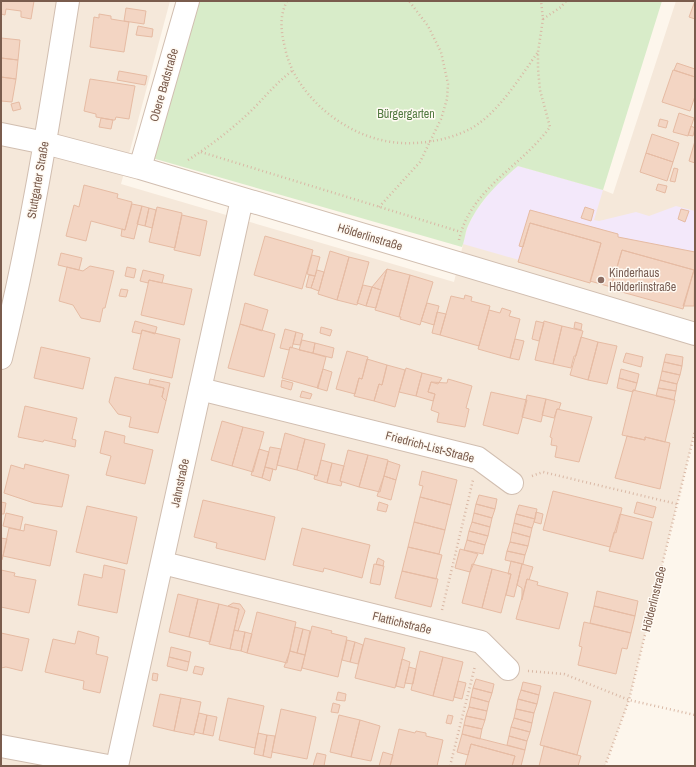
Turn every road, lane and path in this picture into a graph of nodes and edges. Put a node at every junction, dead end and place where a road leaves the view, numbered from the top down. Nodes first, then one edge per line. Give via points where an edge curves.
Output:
1 (68, 1) edge
2 (188, 1) edge
3 (287, 1) edge
4 (409, 1) edge
5 (541, 1) edge
6 (566, 1) edge
7 (543, 19) junction
8 (538, 52) junction
9 (292, 71) junction
10 (1, 134) edge
11 (430, 141) junction
12 (45, 143) junction
13 (201, 152) junction
14 (140, 168) junction
15 (164, 176) junction
16 (242, 200) junction
17 (380, 207) junction
18 (461, 232) junction
19 (455, 262) junction
20 (695, 334) edge
21 (1, 358) edge
22 (200, 389) junction
23 (695, 431) edge
24 (478, 458) junction
25 (512, 483) joint
26 (677, 504) junction
27 (163, 563) junction
28 (437, 632) junction
29 (481, 642) junction
30 (508, 669) joint
31 (629, 700) junction
32 (695, 715) edge
33 (1, 746) edge
34 (108, 766) edge
35 (117, 766) edge
36 (450, 766) edge
37 (605, 766) edge

1 - 12 street, Stuttgarter Straße
2 - 14 street, Obere Badstraße
3 - 9 path via 282,14 281,30
4 - 11 path via 428,26 441,52 448,84 447,99
5 - 7 path
6 - 7 path
7 - 8 path
8 - 11 path via 521,77 481,122 454,136
8 - 18 path via 540,90 550,127 535,147 499,177 477,202
9 - 11 path via 319,106 340,123 381,140
9 - 13 path via 251,111
10 - 12 street, Hölderlinstraße
11 - 17 path via 420,162
12 - 14 street, Hölderlinstraße
12 - 21 street, Stuttgarter Straße via 19,286
13 - 15 path
13 - 17 path
14 - 15 street, Hölderlinstraße
15 - 16 street, Hölderlinstraße
16 - 19 street, Hölderlinstraße
16 - 22 street, Jahnstraße
17 - 18 path
18 - 19 path
19 - 20 street, Hölderlinstraße
22 - 24 street, Friedrich-List-Straße
22 - 27 street, Jahnstraße
23 - 26 path, Hölderlinstraße
24 - 25 street, Friedrich-List-Straße
24 - 28 path
25 - 26 path via 543,472
26 - 31 path, Hölderlinstraße
27 - 28 street, Flattichstraße
27 - 35 street, Jahnstraße
28 - 29 street, Flattichstraße
29 - 30 street
29 - 36 path
30 - 31 path via 564,674
31 - 32 path
31 - 37 path, Hölderlinstraße
33 - 34 street

